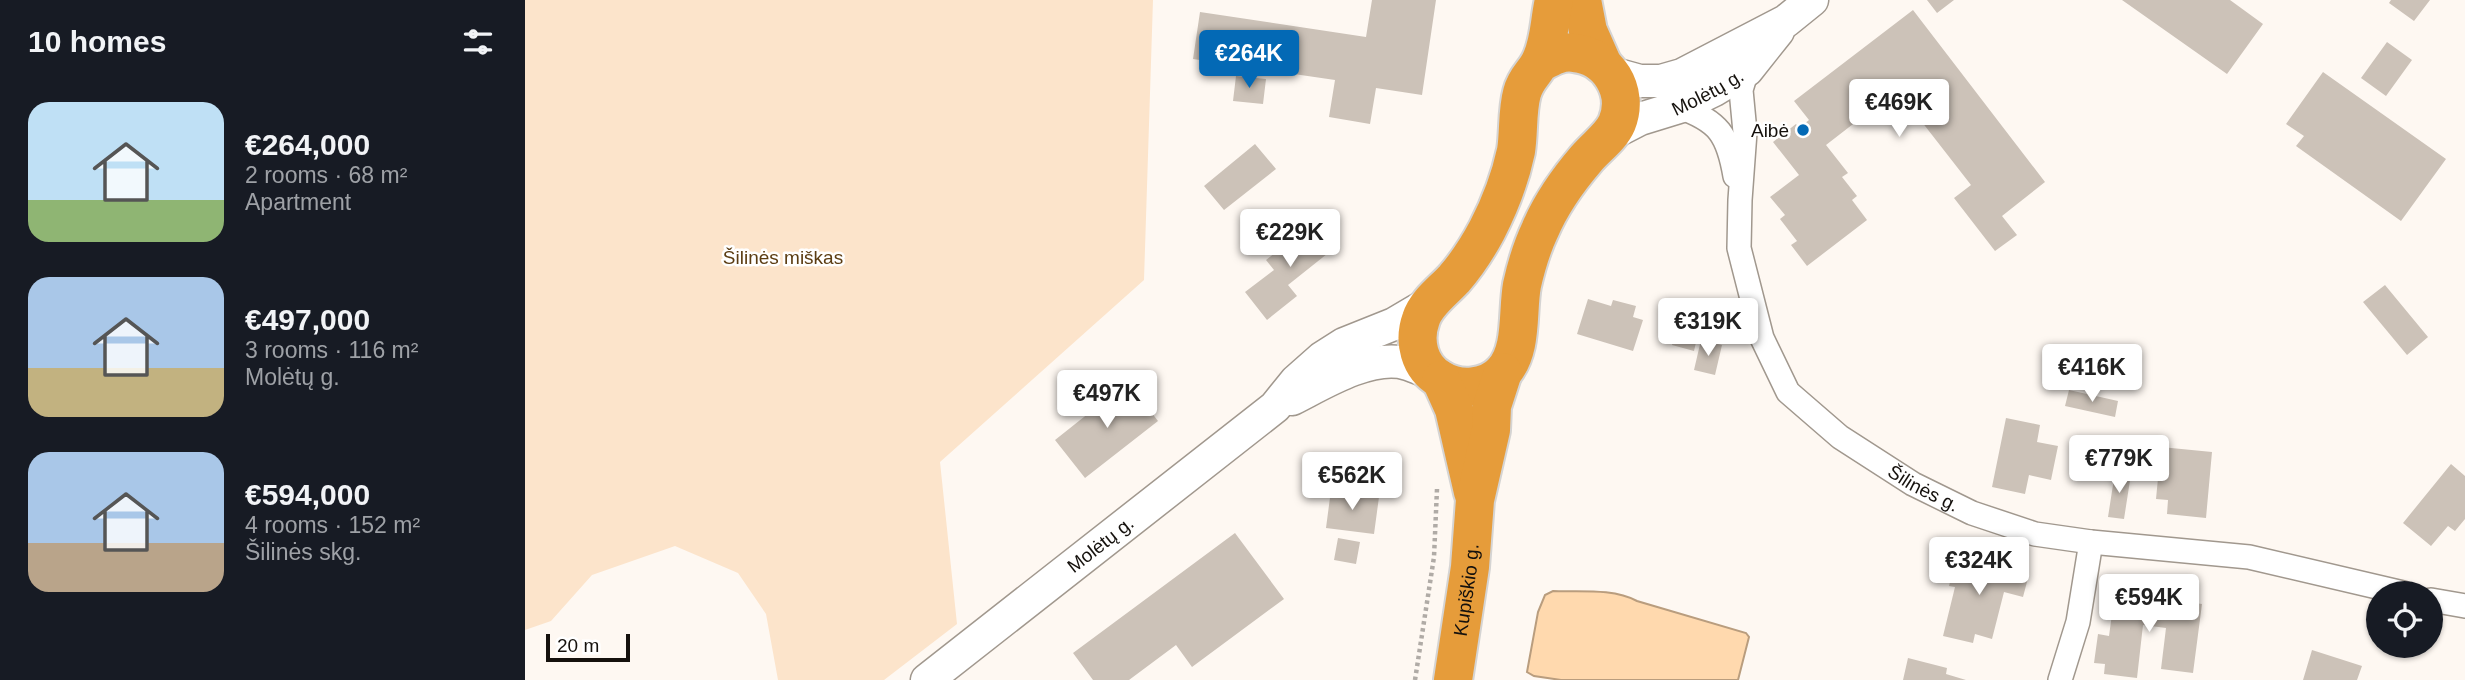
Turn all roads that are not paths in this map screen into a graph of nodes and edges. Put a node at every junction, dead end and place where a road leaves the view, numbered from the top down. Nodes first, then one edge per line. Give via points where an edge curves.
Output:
1 (1553, 0) edge
2 (1582, 0) edge
3 (1812, 0) edge
4 (1786, 21) junction
5 (1540, 63) junction
6 (1607, 69) junction
7 (1747, 70) junction
8 (1679, 107) junction
9 (1607, 136) junction
10 (1740, 200) junction
11 (1433, 300) junction
12 (1503, 372) junction
13 (1436, 377) junction
14 (1275, 408) junction
15 (1475, 500) junction
16 (2091, 542) junction
17 (2366, 584) edge
18 (2443, 602) edge
19 (2465, 606) edge
20 (927, 680) edge
21 (1453, 680) edge
22 (2060, 680) edge

1 - 5 highway via 1550,32
2 - 6 highway via 1588,32
3 - 4 main road, Molėtų g.
4 - 6 main road, Molėtų g. via 1682,75 1640,80
4 - 7 main road, Molėtų g.
5 - 6 highway via 1572,52 1590,56
5 - 11 highway, Kupiškio g. via 1527,78 1521,96 1515,152 1499,207 1471,257
6 - 9 highway, Kupiškio g. via 1618,87 1621,105
7 - 8 main road, Molėtų g.
7 - 10 street, Šilinės g. via 1741,90 1745,132
8 - 9 main road, Molėtų g.
8 - 10 street, Šilinės g. via 1702,115 1718,129 1730,148
9 - 12 highway, Kupiškio g. via 1569,181 1539,230 1523,283 1513,356
10 - 16 street, Šilinės g. via 1739,248 1762,338 1788,392 1840,437 1913,484 1972,513 2035,534
11 - 13 highway, Kupiškio g. via 1421,316 1416,337 1421,358
11 - 14 main road, Molėtų g. via 1322,358
12 - 13 highway via 1472,387 1455,386
12 - 15 highway, Kupiškio g.
13 - 14 main road, Molėtų g. via 1400,362 1375,365 1350,371
13 - 15 highway, Kupiškio g. via 1454,409
14 - 20 main road, Molėtų g.
15 - 21 highway, Kupiškio g.
16 - 17 street, Šilinės g. via 2249,557
16 - 22 street via 2078,622
18 - 19 street

